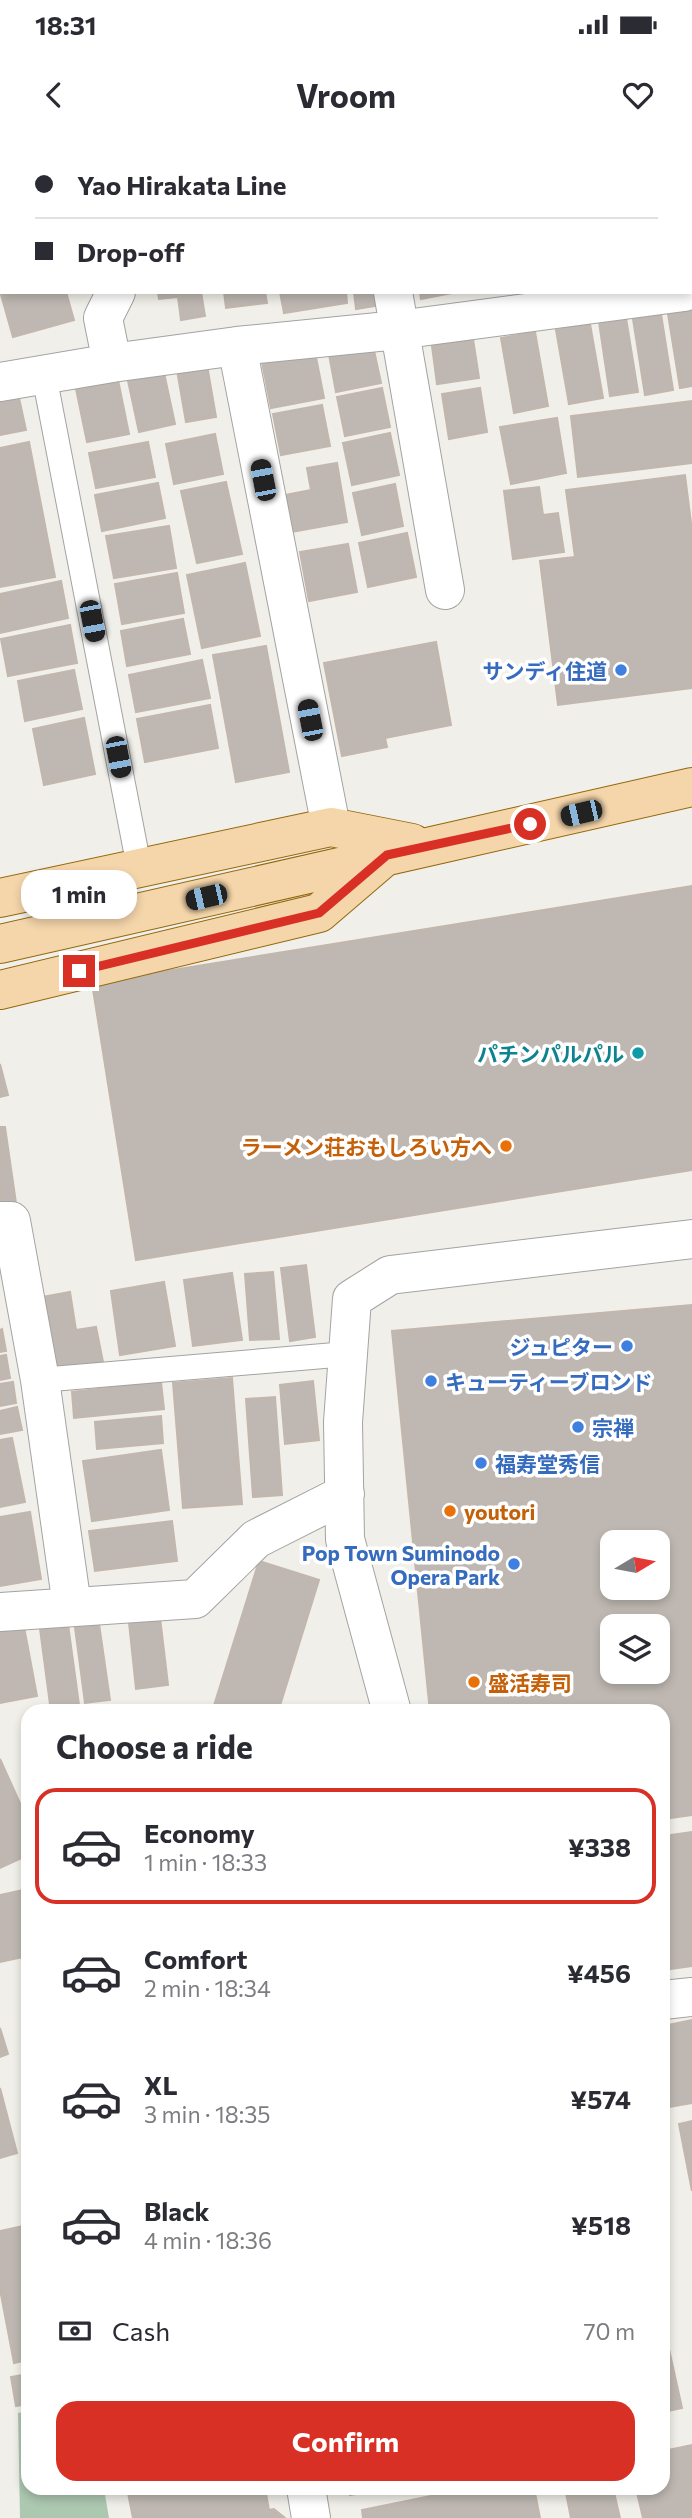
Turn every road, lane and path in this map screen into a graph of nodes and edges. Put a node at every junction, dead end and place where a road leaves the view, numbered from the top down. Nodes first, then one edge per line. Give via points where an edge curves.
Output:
1 (115, 294) edge
2 (393, 294) edge
3 (669, 294) edge
4 (398, 330) junction
5 (237, 346) junction
6 (111, 363) junction
7 (44, 375) junction
8 (0, 382) edge
9 (445, 590) dead end
10 (692, 787) edge
11 (331, 827) junction
12 (430, 847) junction
13 (387, 855) junction
14 (139, 867) junction
15 (0, 898) edge
16 (0, 944) edge
17 (0, 990) edge
18 (0, 1221) edge
19 (692, 1239) edge
20 (347, 1354) junction
21 (40, 1380) junction
22 (345, 1494) junction
23 (72, 1606) junction
24 (0, 1612) edge
25 (390, 1704) edge
26 (692, 1997) edge
27 (670, 1999) edge
28 (307, 2495) edge
29 (311, 2518) edge

1 - 6 street via 103,318
2 - 4 street
3 - 4 street
4 - 5 street
4 - 9 street
5 - 6 street
5 - 11 street
6 - 7 street
7 - 8 street
7 - 14 lane
10 - 12 main road
11 - 12 main road
11 - 14 main road
12 - 13 main road
13 - 16 main road
13 - 17 main road via 319,913
14 - 15 main road
18 - 21 street via 11,1221
19 - 20 street via 390,1275 352,1299
20 - 21 lane
20 - 22 street
21 - 23 street
22 - 23 street via 256,1539 195,1599
22 - 25 street via 345,1539
23 - 24 street
26 - 27 street
28 - 29 street

